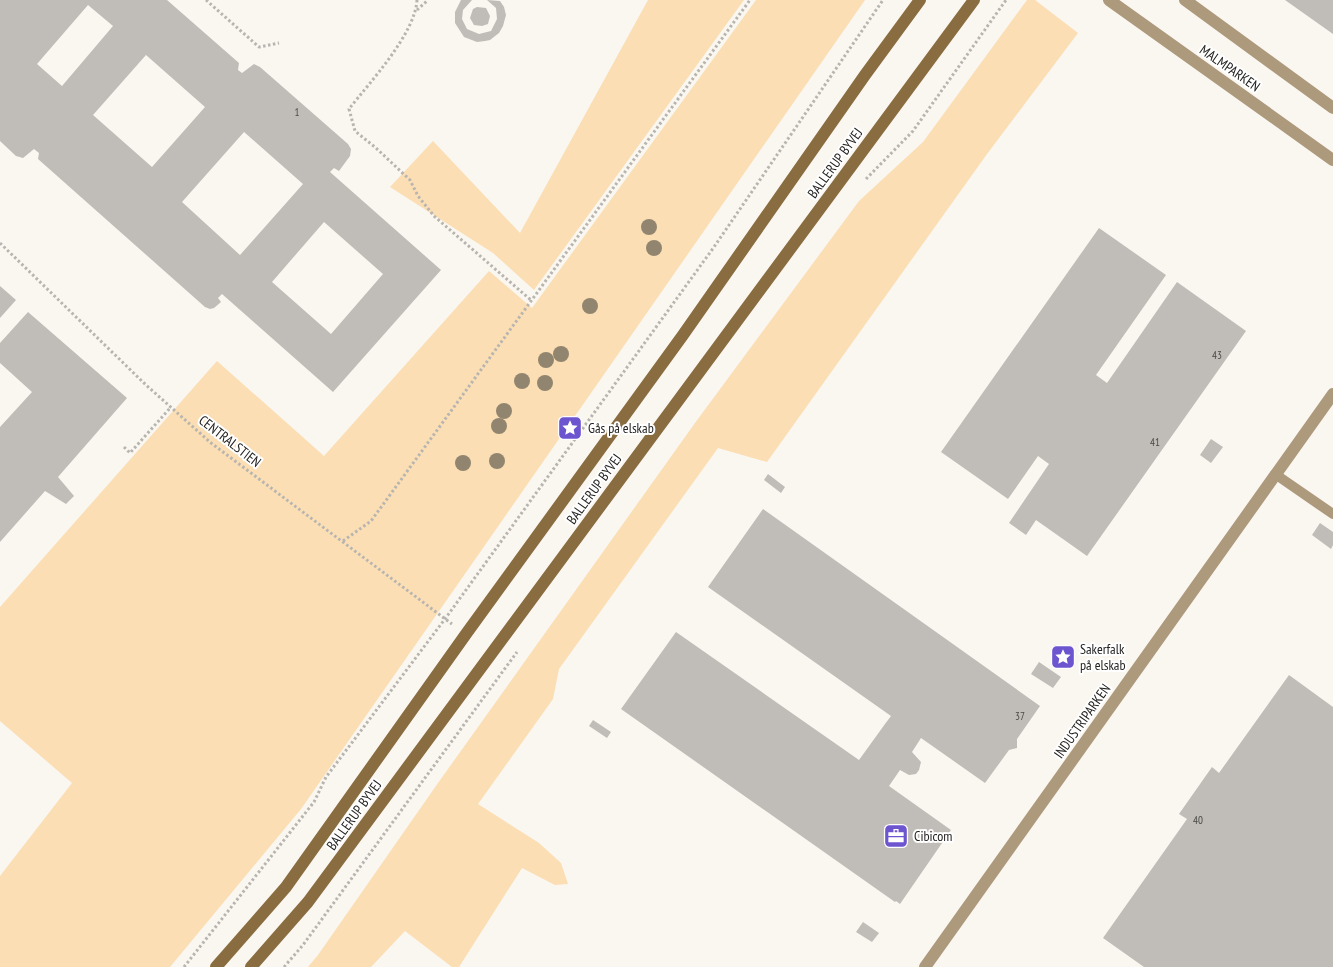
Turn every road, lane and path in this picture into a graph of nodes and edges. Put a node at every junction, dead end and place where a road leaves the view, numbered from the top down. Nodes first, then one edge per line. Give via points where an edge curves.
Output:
1 (206, 0) edge
2 (417, 0) edge
3 (428, 0) edge
4 (750, 0) edge
5 (883, 0) edge
6 (920, 0) edge
7 (974, 0) edge
8 (1006, 0) edge
9 (1109, 0) edge
10 (1185, 0) edge
11 (416, 10) junction
12 (279, 42) dead end
13 (1333, 108) edge
14 (1333, 160) edge
15 (865, 180) dead end
16 (0, 243) edge
17 (532, 301) junction
18 (1333, 394) edge
19 (171, 407) junction
20 (124, 447) dead end
21 (1275, 474) junction
22 (1333, 514) edge
23 (343, 541) junction
24 (445, 619) junction
25 (466, 634) junction
26 (519, 650) dead end
27 (184, 967) edge
28 (216, 967) edge
29 (252, 967) edge
30 (284, 967) edge
31 (925, 967) edge

1 - 12 path via 259,47
2 - 11 path
3 - 11 path
4 - 17 path
5 - 24 path via 714,247
6 - 25 main road, BALLERUP BYVEJ
7 - 29 main road, BALLERUP BYVEJ via 308,902
8 - 15 path via 913,131
9 - 14 street, MALMPARKEN
10 - 13 street, MALMPARKEN
11 - 17 path via 403,38 349,109 355,130 410,180 434,216
16 - 19 path, CENTRALSTIEN
17 - 23 path via 371,520
18 - 21 street, INDUSTRIPARKEN
19 - 20 path via 130,453
19 - 23 path, CENTRALSTIEN via 211,443
21 - 22 lane
21 - 31 street, INDUSTRIPARKEN
23 - 24 path, CENTRALSTIEN
24 - 25 path, CENTRALSTIEN
24 - 27 path via 326,778 314,802
25 - 28 main road, BALLERUP BYVEJ via 286,886
26 - 30 path via 303,946

